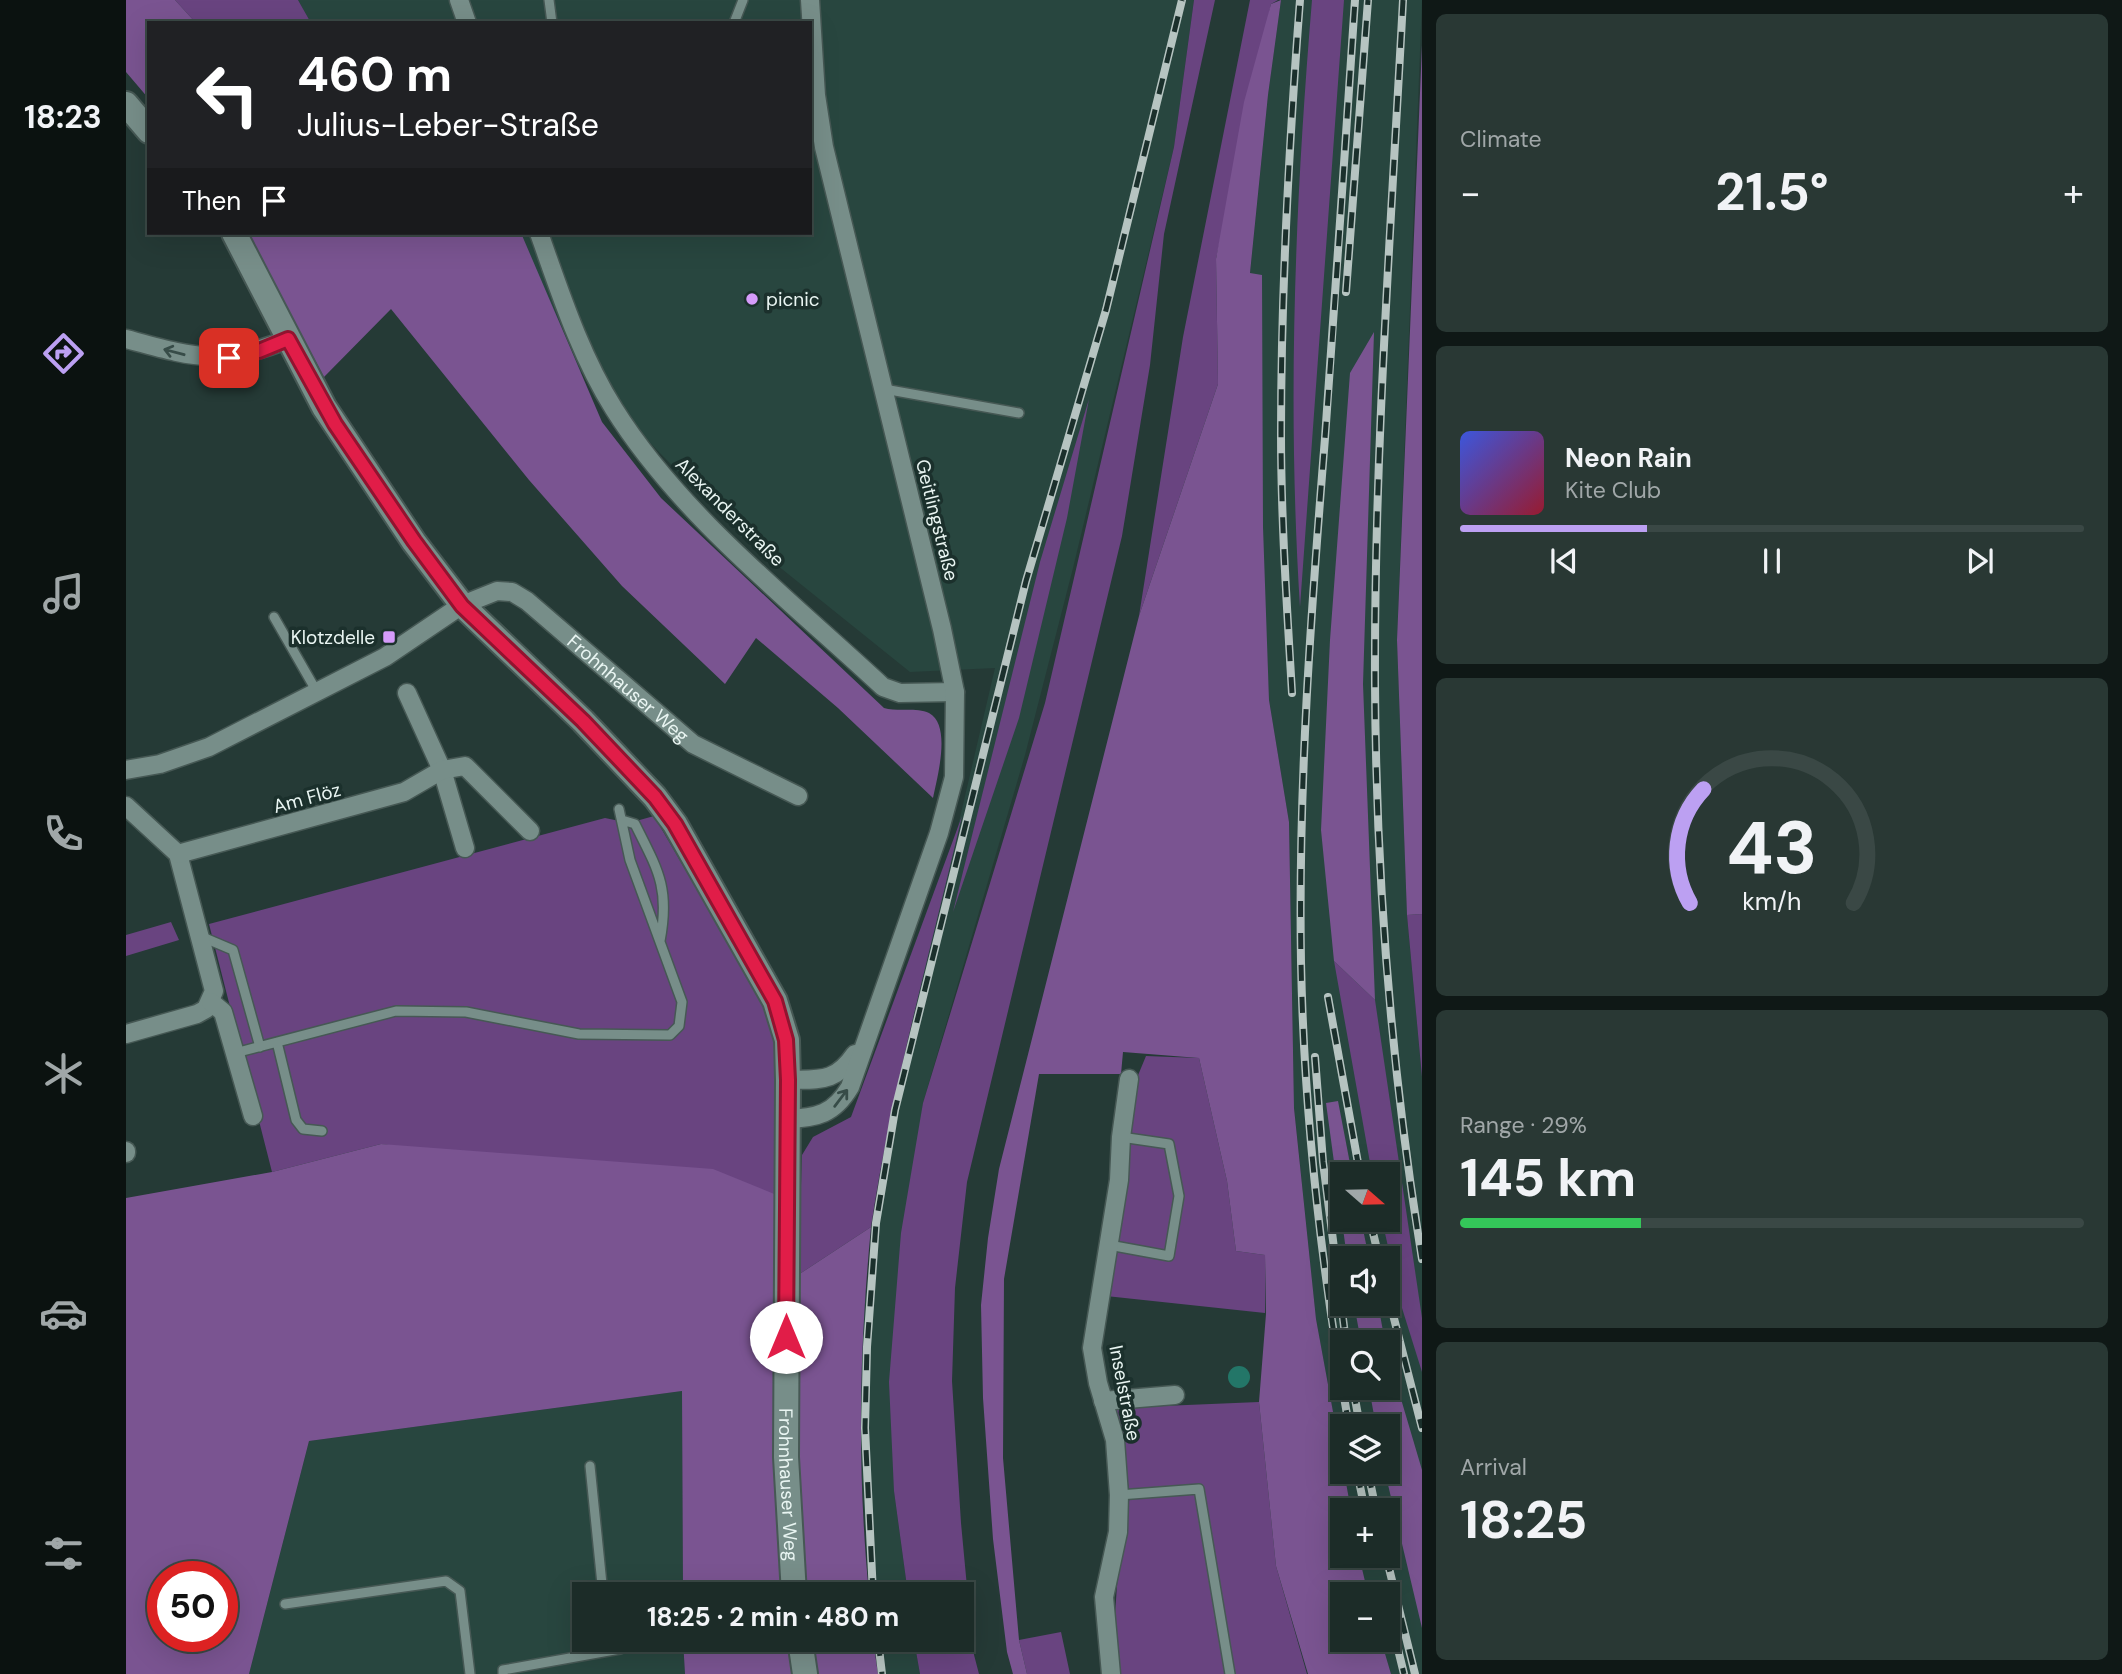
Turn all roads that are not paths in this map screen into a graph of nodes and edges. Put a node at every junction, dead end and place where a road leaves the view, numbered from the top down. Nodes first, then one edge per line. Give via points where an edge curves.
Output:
1 (459, 0) edge
2 (550, 0) edge
3 (743, 0) edge
4 (810, 0) edge
5 (466, 21) edge
6 (552, 21) edge
7 (734, 21) edge
8 (811, 21) edge
9 (812, 32) edge
10 (126, 104) edge
11 (147, 129) edge
12 (235, 235) edge
13 (540, 235) edge
14 (126, 339) edge
15 (288, 339) junction
16 (884, 389) junction
17 (1019, 413) dead end
18 (462, 606) junction
19 (274, 617) dead end
20 (317, 692) junction
21 (955, 692) junction
22 (407, 693) dead end
23 (126, 770) edge
24 (442, 770) junction
25 (798, 796) dead end
26 (126, 806) edge
27 (619, 809) dead end
28 (622, 820) junction
29 (530, 831) dead end
30 (465, 848) dead end
31 (178, 855) junction
32 (200, 936) junction
33 (660, 943) junction
34 (211, 1002) junction
35 (126, 1034) edge
36 (277, 1042) junction
37 (863, 1042) junction
38 (260, 1046) junction
39 (235, 1053) junction
40 (1129, 1079) dead end
41 (788, 1080) junction
42 (253, 1116) dead end
43 (787, 1119) junction
44 (322, 1132) dead end
45 (1121, 1138) junction
46 (1109, 1245) junction
47 (1175, 1395) dead end
48 (1103, 1401) junction
49 (590, 1466) dead end
50 (1119, 1495) junction
51 (602, 1582) edge
52 (793, 1582) edge
53 (285, 1604) dead end
54 (603, 1652) edge
55 (802, 1652) edge
56 (470, 1674) edge
57 (503, 1674) edge
58 (805, 1674) edge
59 (1111, 1674) edge
60 (1230, 1674) edge

1 - 5 street
2 - 6 lane
3 - 7 lane
4 - 8 street, Geitlingstraße
9 - 16 street, Geitlingstraße via 824,147
10 - 11 main road
12 - 15 main road, Frohnhauser Weg
13 - 21 street, Alexanderstraße via 580,343 613,408 654,467 702,519 883,687 900,693
15 -> 14 street via 229,358 197,358
15 - 18 main road, Frohnhauser Weg via 335,424
16 - 17 lane
16 - 21 street, Geitlingstraße
18 - 20 street via 385,657
18 - 25 street, Frohnhauser Weg via 497,591 512,592 693,744
18 - 41 main road, Frohnhauser Weg via 583,721 675,824 775,1001 786,1040
19 - 20 lane
20 - 23 street via 209,747
21 - 37 street, Geitlingstraße via 954,777 939,833
22 - 24 street
24 - 29 street via 465,766
24 - 30 street
24 - 31 street, Am Flöz via 404,792
26 - 31 street
27 - 28 lane
28 - 33 lane via 630,860
28 - 33 lane via 635,824 664,890
31 - 32 street
32 - 34 street via 213,982
32 - 38 lane via 233,950
33 - 36 lane via 682,1002 679,1026 670,1035 579,1034 466,1012 428,1010 353,1020
34 - 35 street via 197,1014
34 - 39 street via 223,1012
36 - 38 lane
36 - 44 lane via 296,1120 310,1132
37 - 41 street, Geitlingstraße via 846,1068 831,1078
43 -> 37 street, Geitlingstraße via 813,1118 840,1103
38 - 39 lane
39 - 42 street
40 - 45 street, Inselstraße
41 - 43 main road, Frohnhauser Weg
43 - 52 main road, Frohnhauser Weg via 786,1457
45 - 46 street, Inselstraße
45 - 46 lane via 1169,1144 1179,1196 1169,1256
46 - 48 street, Inselstraße via 1092,1348
47 - 48 street
48 - 50 street, Inselstraße via 1115,1440
49 - 51 lane
50 - 59 street, Inselstraße via 1118,1532 1104,1597
50 - 60 lane via 1199,1489
53 - 56 lane via 446,1581 460,1591
54 - 57 lane via 503,1670
55 - 58 main road

